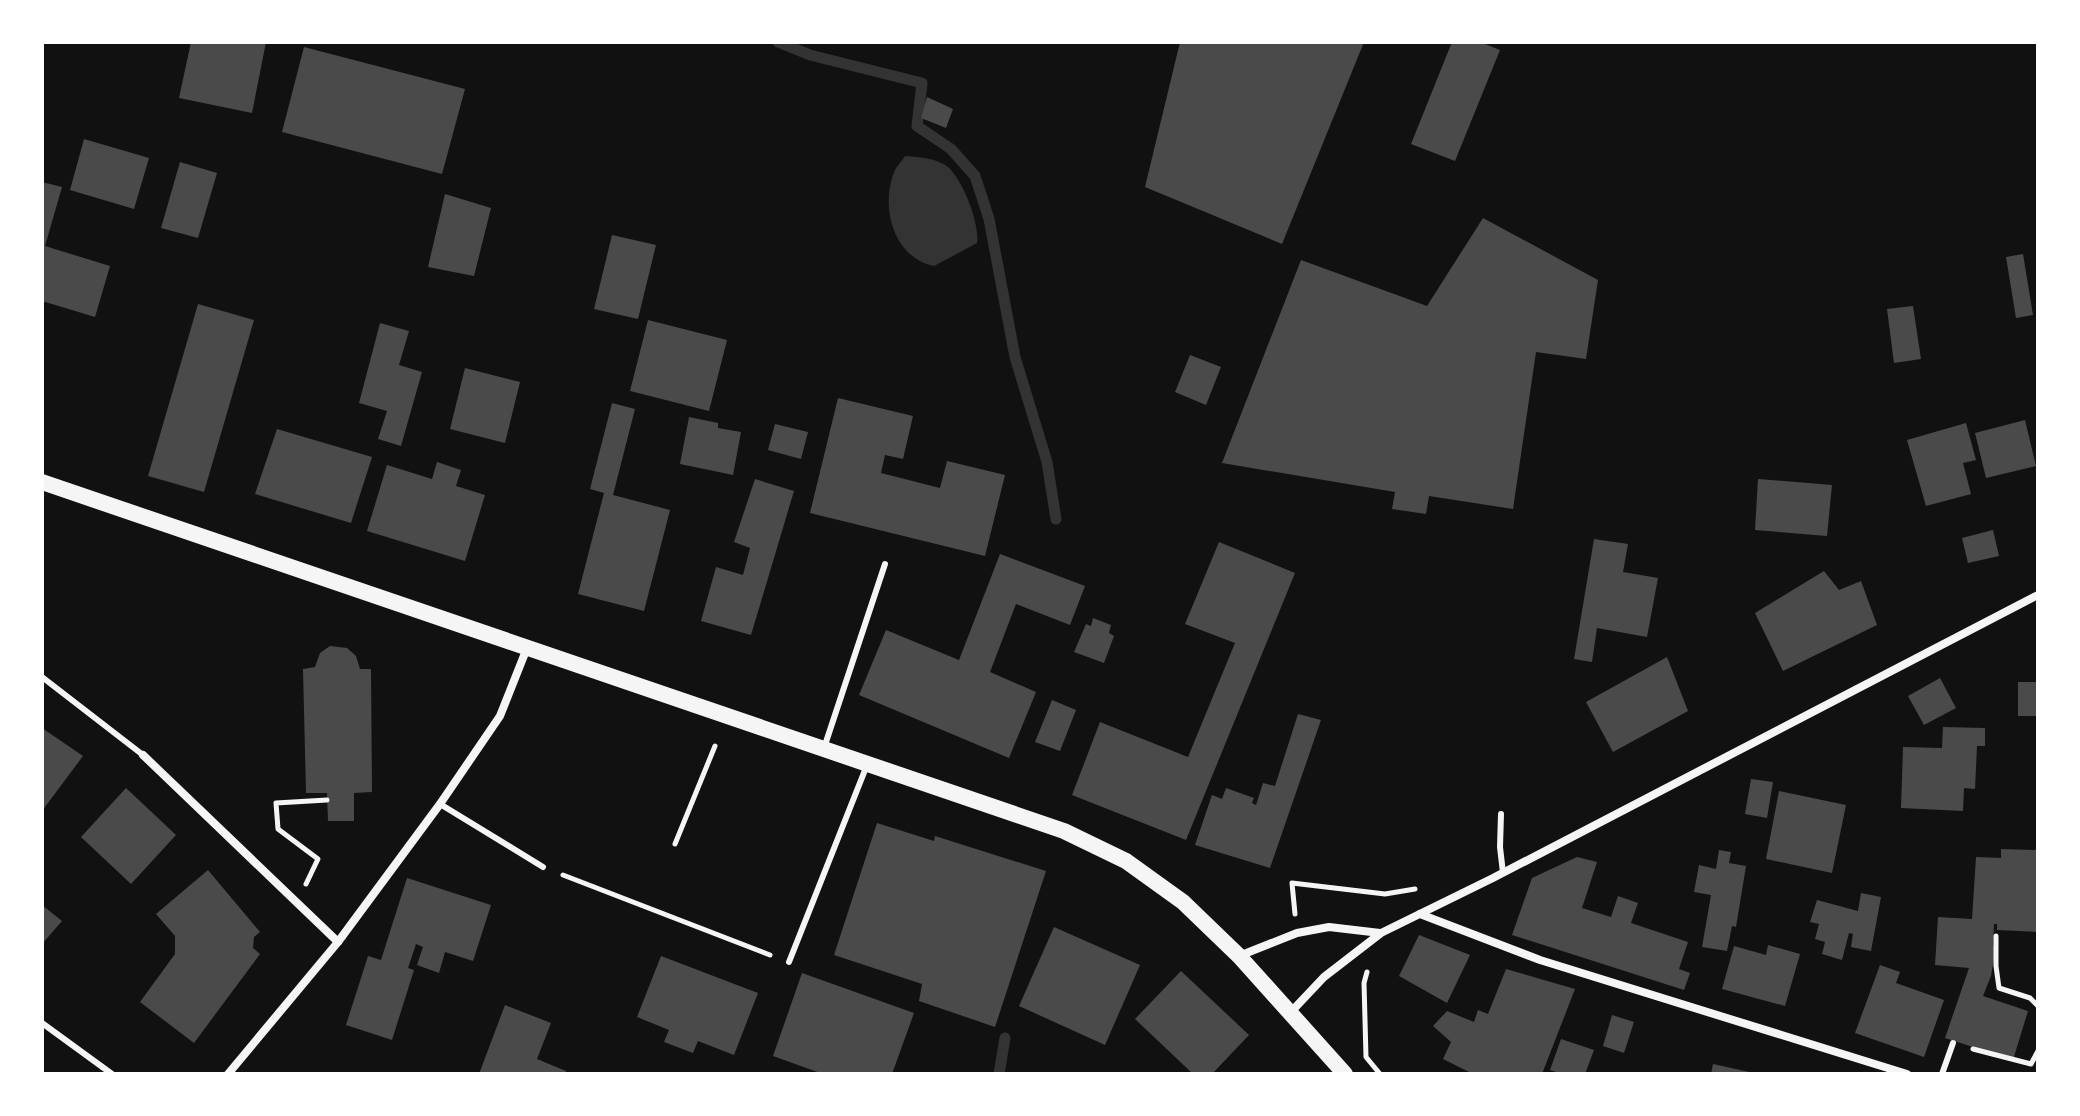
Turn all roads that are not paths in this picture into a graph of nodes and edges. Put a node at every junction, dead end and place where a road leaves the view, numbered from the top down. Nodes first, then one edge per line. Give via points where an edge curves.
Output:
1 (42, 482) edge
2 (885, 564) dead end
3 (2038, 595) edge
4 (527, 648) junction
5 (42, 677) edge
6 (824, 748) junction
7 (143, 755) joint
8 (868, 763) junction
9 (440, 804) junction
10 (1501, 814) dead end
11 (543, 867) road end
12 (1503, 873) junction
13 (1420, 914) junction
14 (1381, 933) junction
15 (338, 942) junction
16 (1239, 956) junction
17 (789, 962) road end
18 (1290, 1013) junction
19 (42, 1023) edge
20 (1953, 1043) road end
21 (112, 1074) edge
22 (228, 1074) edge
23 (1345, 1074) edge
24 (1907, 1074) edge
25 (1942, 1074) edge

1 - 4 main road
2 - 6 lane
3 - 12 street
4 - 6 main road
4 - 9 street via 500,716
5 - 7 lane
6 - 8 main road
7 - 15 street
8 - 16 main road via 1064,831 1126,861 1183,902
8 - 17 lane
9 - 11 lane
9 - 15 street
10 - 12 lane
12 - 13 street
13 - 14 street
13 - 24 street via 1540,960
14 - 16 street via 1329,927 1297,933
14 - 18 street via 1324,977
15 - 22 street
16 - 18 main road
18 - 23 main road
19 - 21 lane
20 - 25 lane

